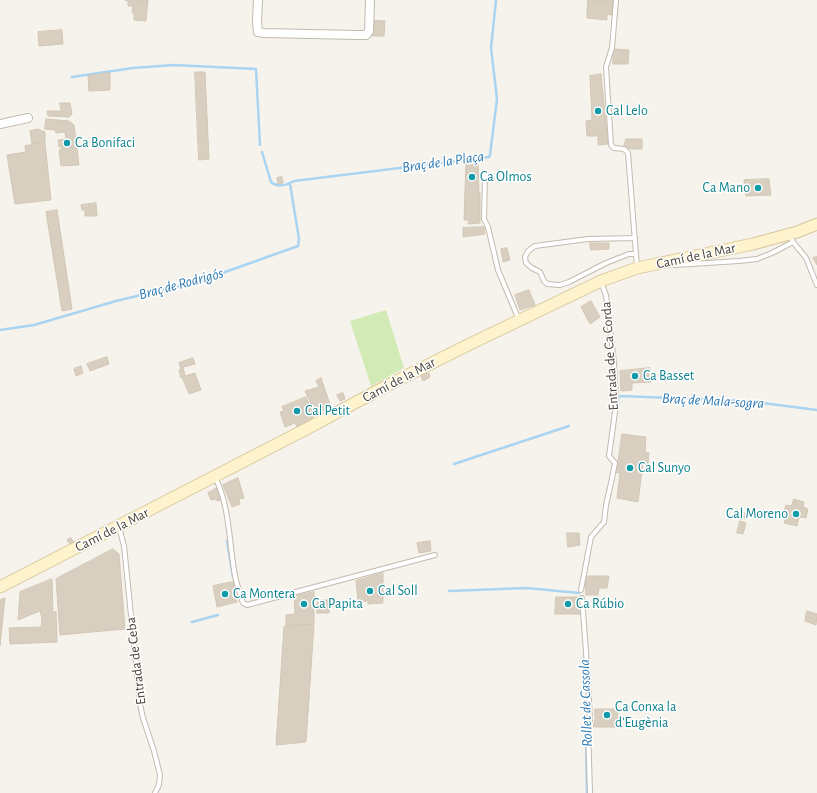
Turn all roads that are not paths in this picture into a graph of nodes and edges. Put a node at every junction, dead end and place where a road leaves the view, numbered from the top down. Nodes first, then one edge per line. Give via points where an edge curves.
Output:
1 (258, 0) edge
2 (616, 0) edge
3 (370, 1) dead end
4 (28, 118) dead end
5 (0, 124) edge
6 (485, 174) dead end
7 (817, 224) edge
8 (635, 238) junction
9 (792, 238) junction
10 (636, 254) junction
11 (652, 265) junction
12 (637, 268) junction
13 (601, 281) junction
14 (817, 285) edge
15 (520, 320) junction
16 (215, 477) junction
17 (119, 526) junction
18 (436, 555) dead end
19 (0, 587) edge
20 (581, 590) dead end
21 (582, 598) dead end
22 (155, 793) edge
23 (590, 793) edge

1 - 3 street via 258,32 362,35 369,32
2 - 8 lane via 612,48 606,67 611,145 628,152
4 - 5 street
6 - 15 lane via 484,219 498,270
7 - 9 main road, Camí de la Mar
8 - 10 lane
8 - 10 lane via 588,239 535,246 525,257 526,263 540,272 547,284 560,285 628,254
9 - 11 main road, Camí de la Mar
9 - 11 lane via 772,253 757,259 709,264
9 - 14 lane via 806,259
10 - 12 lane
11 - 12 main road, Camí de la Mar
12 - 13 main road, Camí de la Mar
13 - 15 main road, Camí de la Mar
13 - 20 lane, Entrada de Ca Corda via 606,295 614,363 616,399 609,456 614,464 604,522 591,537
15 - 16 main road, Camí de la Mar via 390,384
16 - 17 main road, Camí de la Mar
16 - 18 lane via 224,501 235,578 243,603 247,605
17 - 19 main road, Camí de la Mar
17 - 22 lane, Entrada de Ceba via 124,546 140,704 160,775
21 - 23 lane via 590,721

